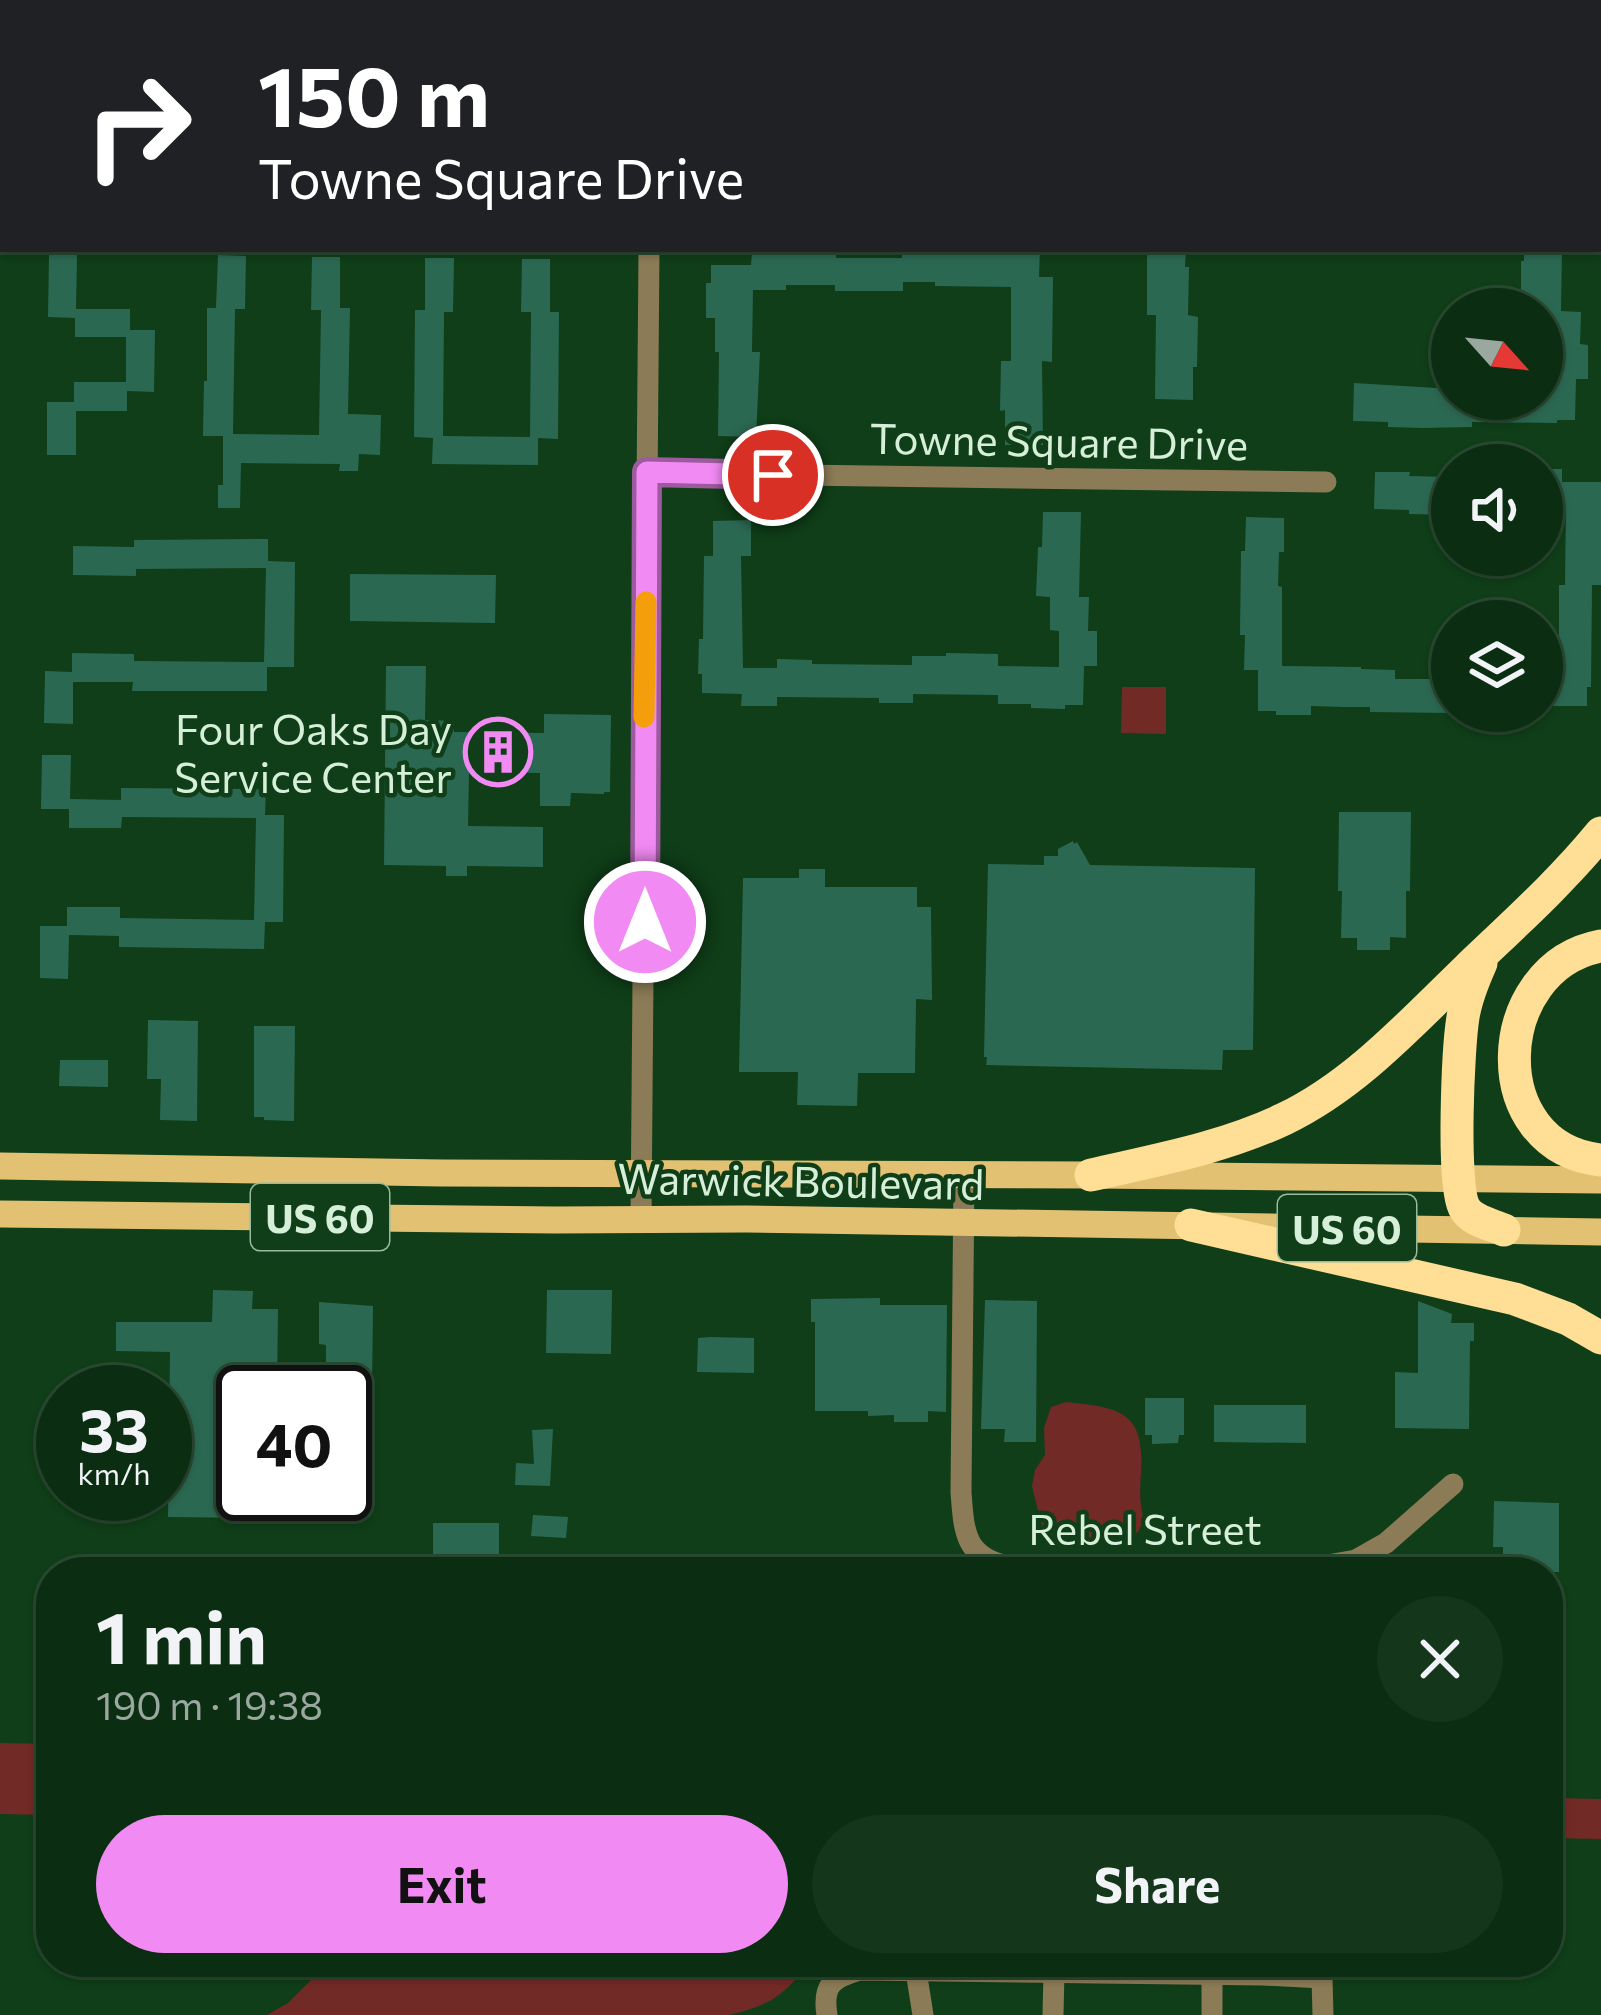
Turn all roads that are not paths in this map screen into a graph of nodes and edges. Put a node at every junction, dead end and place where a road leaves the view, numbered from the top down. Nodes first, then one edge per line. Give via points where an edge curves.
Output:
1 (650, 252) edge
2 (647, 472) junction
3 (1326, 482) dead end
4 (1601, 832) edge
5 (1601, 946) edge
6 (1486, 951) junction
7 (1601, 1160) edge
8 (0, 1166) edge
9 (640, 1175) junction
10 (964, 1175) junction
11 (1091, 1175) junction
12 (1459, 1179) junction
13 (1601, 1180) edge
14 (0, 1214) edge
15 (641, 1220) junction
16 (965, 1223) junction
17 (1191, 1225) junction
18 (1504, 1230) junction
19 (1601, 1232) edge
20 (1601, 1338) edge
21 (1454, 1484) dead end
22 (982, 1557) edge
23 (1361, 1557) edge
24 (842, 1977) edge
25 (917, 1977) edge
26 (1054, 1977) edge
27 (1211, 1977) edge
28 (1285, 1977) edge
29 (827, 2015) edge
30 (923, 2015) edge
31 (1053, 2015) edge
32 (1212, 2015) edge
33 (1323, 2015) edge

1 - 2 street
2 - 3 street, Towne Square Drive
2 - 9 street
4 - 6 highway
5 - 7 highway via 1575,953 1541,979 1521,1016 1514,1064 1525,1108 1546,1138
6 - 11 highway via 1316,1102 1241,1138
6 - 12 highway via 1463,1014
8 - 9 main road, Warwick Boulevard / US 60
9 - 10 main road, Warwick Boulevard / US 60
9 - 15 street
10 - 11 main road, Warwick Boulevard / US 60
10 - 16 street, Rebel Street
11 - 12 main road, Warwick Boulevard / US 60
12 - 13 main road, Warwick Boulevard / US 60
12 - 18 highway via 1466,1211
14 - 15 main road, Warwick Boulevard / US 60
15 - 16 main road, Warwick Boulevard / US 60
16 - 17 main road, Warwick Boulevard / US 60
16 - 22 street, Rebel Street via 961,1492 964,1531
17 - 18 main road, Warwick Boulevard / US 60
17 - 20 highway via 1515,1299
18 - 19 main road, Warwick Boulevard / US 60
21 - 23 street, Rebel Street
24 - 29 street via 828,1988
25 - 30 street
26 - 31 street
27 - 32 street
28 - 33 street via 1322,1978

